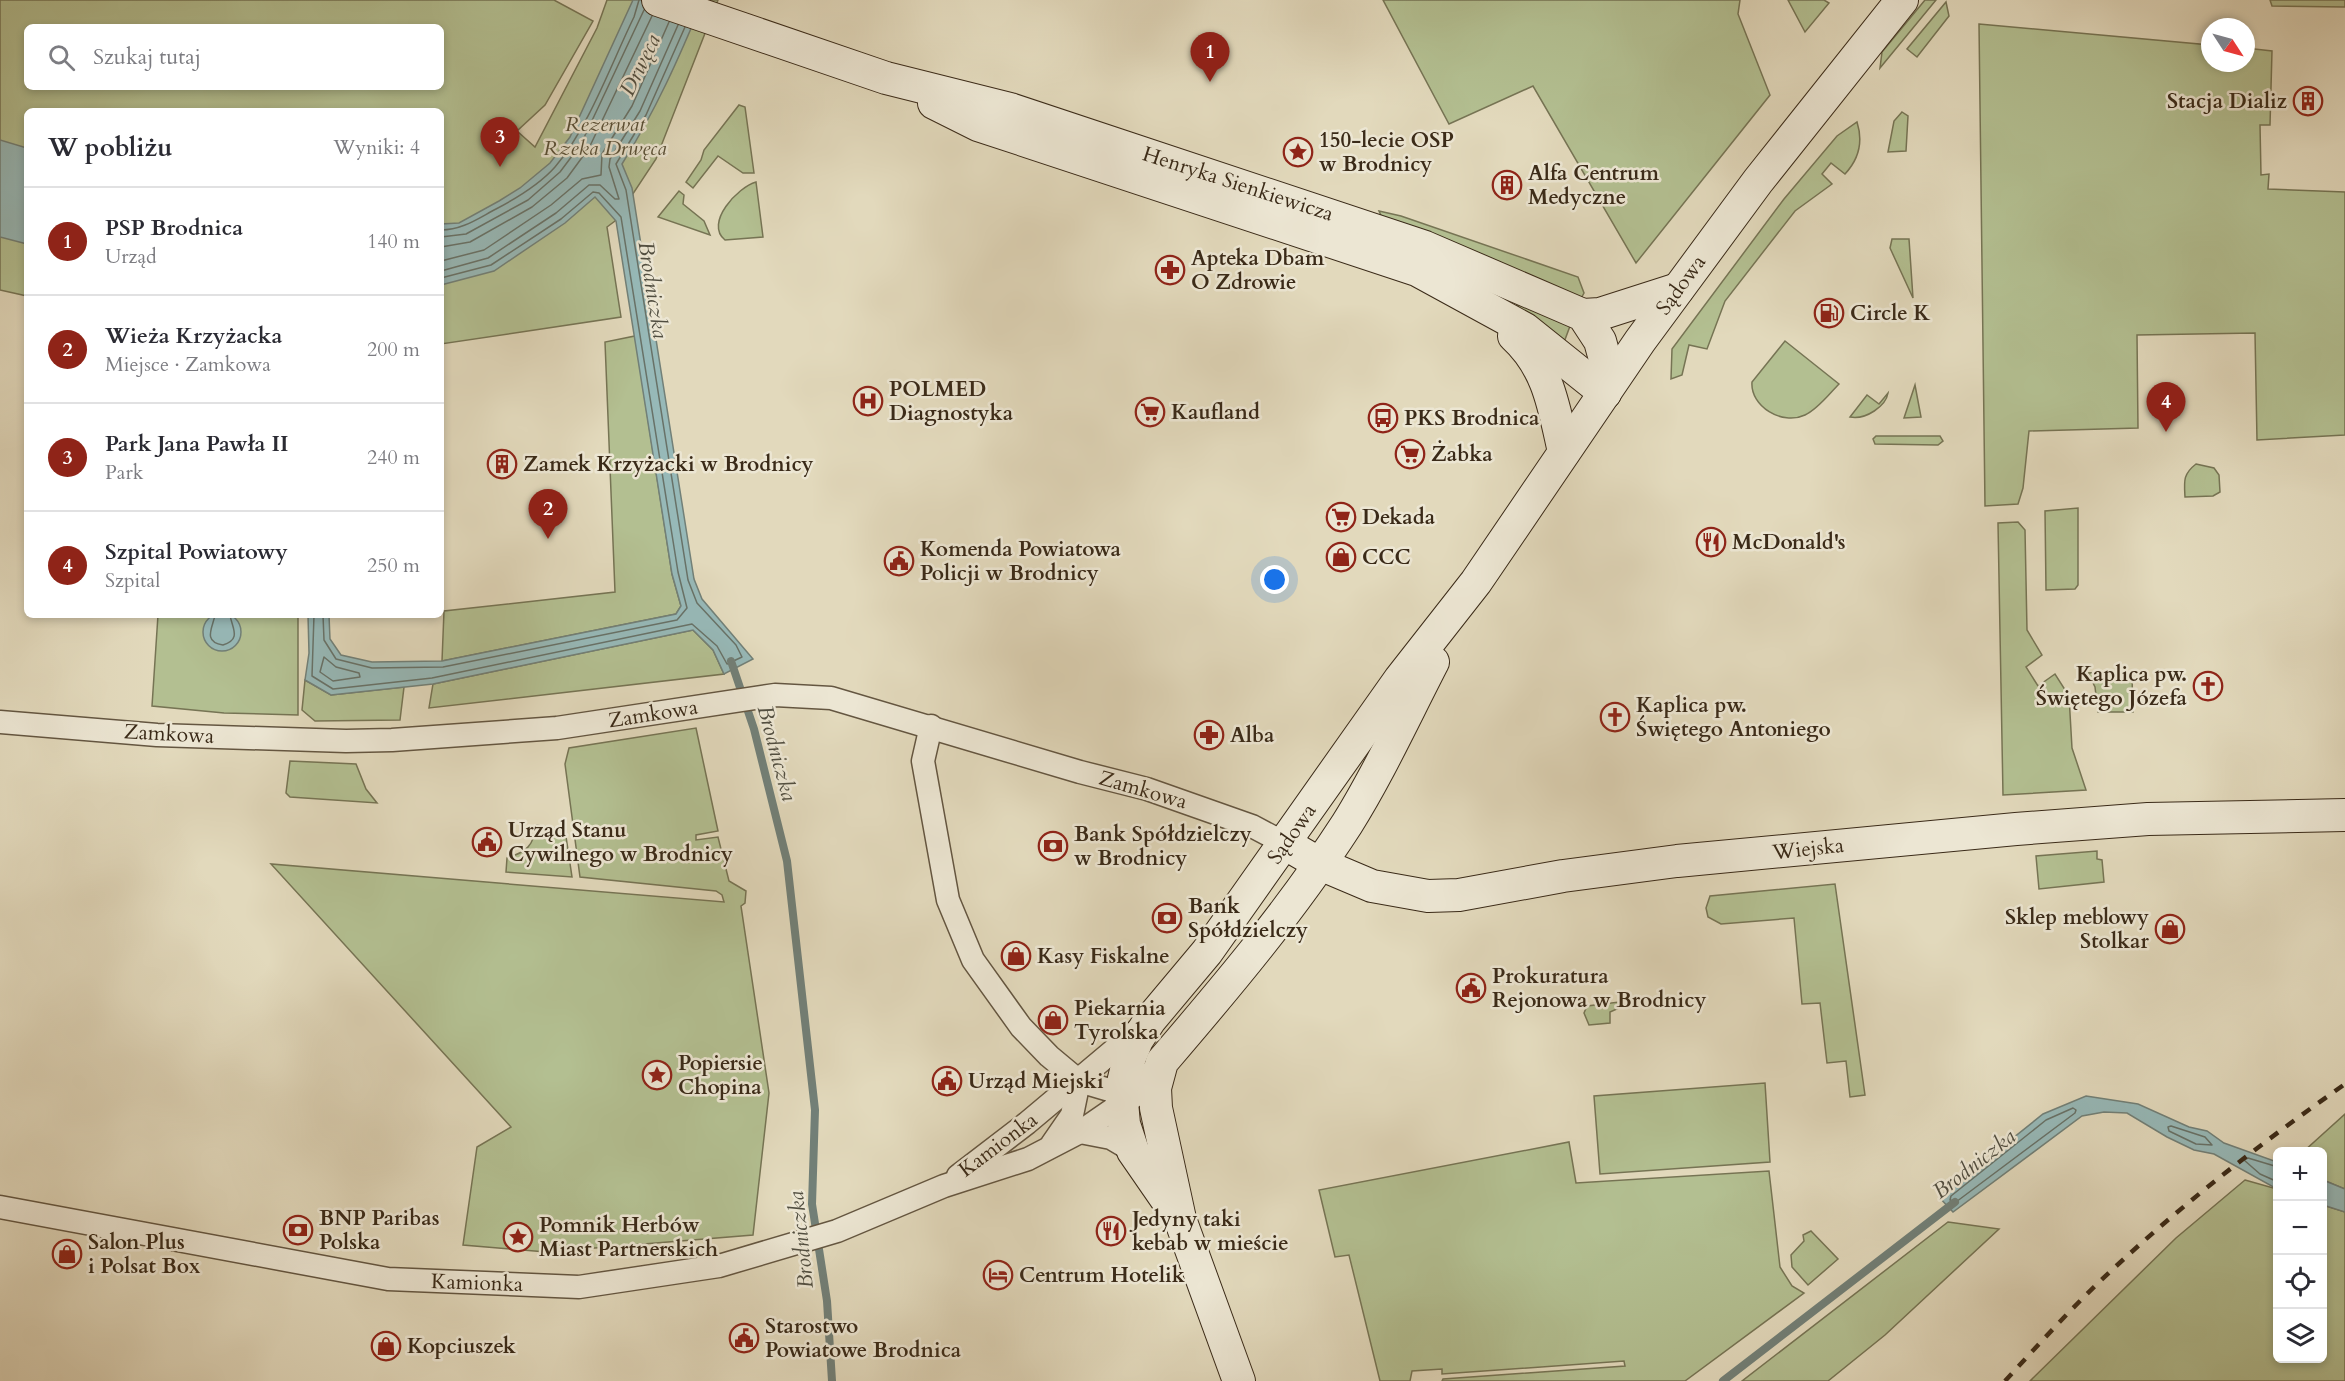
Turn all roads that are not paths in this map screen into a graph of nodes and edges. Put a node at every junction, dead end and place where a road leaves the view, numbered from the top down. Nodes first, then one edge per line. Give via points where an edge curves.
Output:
1 (658, 0) edge
2 (1902, 0) edge
3 (1353, 235) junction
4 (1678, 289) junction
5 (1480, 305) junction
6 (1582, 315) junction
7 (1605, 393) junction
8 (1564, 452) junction
9 (1476, 582) junction
10 (0, 722) edge
11 (931, 726) junction
12 (2345, 815) edge
13 (1284, 843) junction
14 (1320, 864) junction
15 (1150, 1020) junction
16 (1079, 1081) junction
17 (1138, 1106) junction
18 (1080, 1132) junction
19 (1047, 1149) junction
20 (1133, 1151) junction
21 (944, 1186) junction
22 (0, 1207) edge
23 (1180, 1219) junction
24 (1239, 1381) edge

1 - 3 street, Henryka Sienkiewicza via 886,78 978,125 1202,185
2 - 4 street, Sądowa
3 - 5 street, Henryka Sienkiewicza
3 - 6 street, Henryka Sienkiewicza via 1425,247
4 - 6 street via 1600,314
4 - 7 street, Sądowa
5 - 7 street, Henryka Sienkiewicza via 1525,329
5 - 8 street, Henryka Sienkiewicza via 1534,355 1551,395
6 - 7 street via 1600,341 1607,379
7 - 8 street, Sądowa
8 - 9 street, Sądowa
9 - 13 street, Sądowa via 1400,680
9 - 14 street, Sądowa via 1348,821
10 - 11 street, Zamkowa via 157,735 346,741 557,728 775,695 831,698
11 - 13 street, Zamkowa via 1147,789 1252,826
11 - 16 street via 923,761 948,900 965,943 1022,1027
12 - 14 street, Wiejska via 2170,818 2016,829 1677,861 1459,895 1397,892
13 - 14 street, Wiejska
13 - 15 street, Sądowa via 1207,952
14 - 17 street, Sądowa via 1245,966 1162,1062 1155,1088
15 - 16 street, Kamionka
15 - 17 street, Sądowa via 1128,1062
16 - 17 street
16 - 19 street, Kamionka via 1072,1115
16 - 21 street, Kamionka
17 - 18 street, Kamionka
17 - 20 street via 1124,1124
17 - 23 street
18 - 19 street, Kamionka
18 - 20 street via 1111,1138
19 - 21 street, Kamionka
20 - 23 street
21 - 22 street, Kamionka via 837,1231 719,1266 579,1287 387,1279
23 - 24 street

